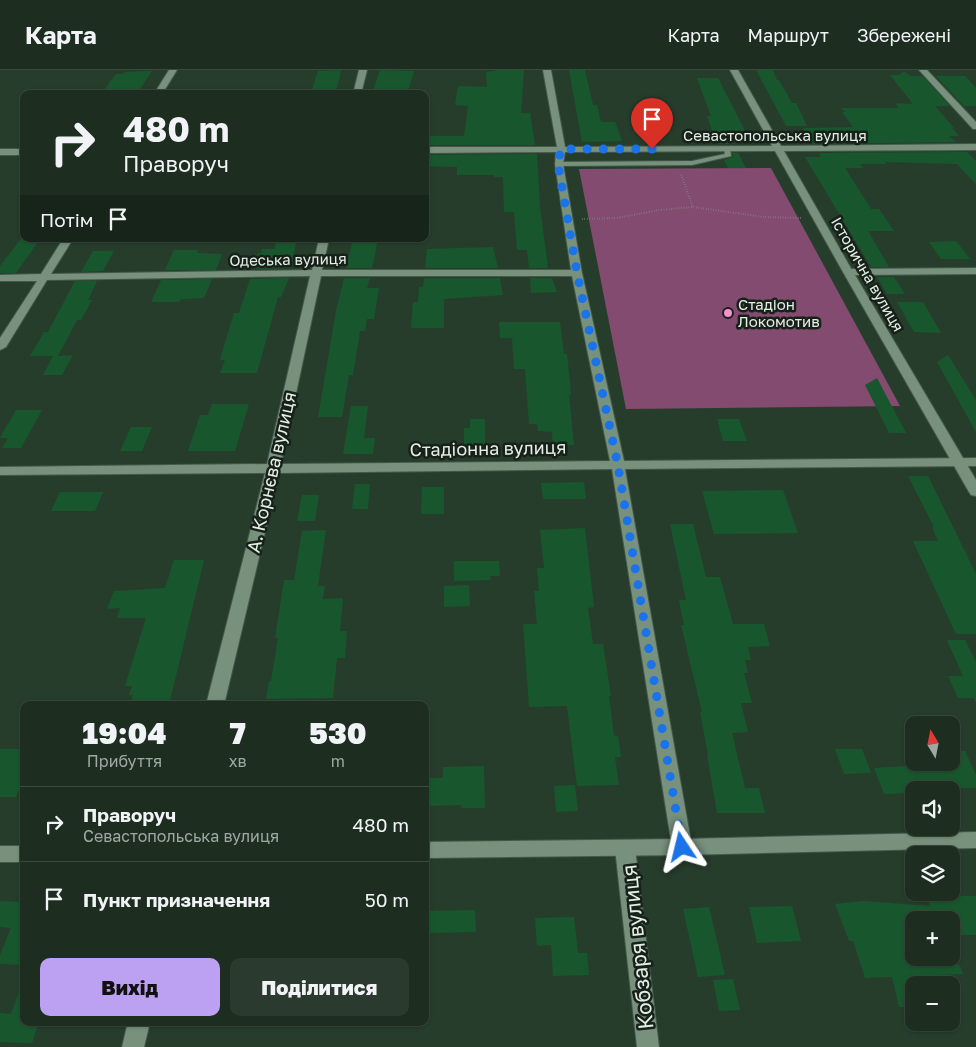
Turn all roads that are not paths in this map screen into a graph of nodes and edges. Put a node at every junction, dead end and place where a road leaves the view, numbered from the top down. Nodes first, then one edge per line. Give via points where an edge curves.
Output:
1 (173, 70) edge
2 (362, 70) edge
3 (547, 70) edge
4 (734, 70) edge
5 (922, 70) edge
6 (160, 90) edge
7 (358, 90) edge
8 (976, 127) edge
9 (976, 148) edge
10 (561, 149) junction
11 (728, 149) junction
12 (779, 149) junction
13 (429, 150) edge
14 (0, 152) edge
15 (20, 152) edge
16 (558, 164) junction
17 (66, 242) edge
18 (323, 242) edge
19 (976, 271) edge
20 (848, 272) junction
21 (316, 273) junction
22 (577, 273) junction
23 (0, 278) edge
24 (44, 278) junction
25 (0, 347) edge
26 (959, 462) junction
27 (976, 462) edge
28 (618, 466) junction
29 (273, 470) junction
30 (0, 471) edge
31 (976, 492) edge
32 (216, 701) edge
33 (976, 840) edge
34 (682, 847) junction
35 (625, 848) junction
36 (429, 850) edge
37 (0, 854) edge
38 (20, 854) edge
39 (138, 1026) edge
40 (133, 1047) edge
41 (648, 1047) edge

1 - 6 street
2 - 7 street
3 - 10 street
4 - 12 street, Історична вулиця
5 - 8 street
9 - 12 street, Севастопольська вулиця
10 - 11 street, Севастопольська вулиця
10 - 13 street, Севастопольська вулиця
10 - 16 street
11 - 12 street, Севастопольська вулиця
11 - 16 lane via 730,154 727,156 694,163
12 - 20 street, Історична вулиця
14 - 15 street
16 - 22 street
17 - 24 street
18 - 21 street, А. Корнєва вулиця
19 - 20 street
20 - 26 street, Історична вулиця
21 - 22 street, Одеська вулиця
21 - 24 street, Одеська вулиця
21 - 29 street, А. Корнєва вулиця
22 - 28 street
23 - 24 street, Одеська вулиця
24 - 25 street
26 - 27 street, Стадіонна вулиця
26 - 28 street, Стадіонна вулиця
26 - 31 street, Історична вулиця
28 - 29 street, Стадіонна вулиця
28 - 34 street
29 - 30 street, Стадіонна вулиця
29 - 32 street, А. Корнєва вулиця
33 - 34 street
34 - 35 street
35 - 36 street
35 - 41 street, Кобзаря вулиця
37 - 38 street
39 - 40 street

